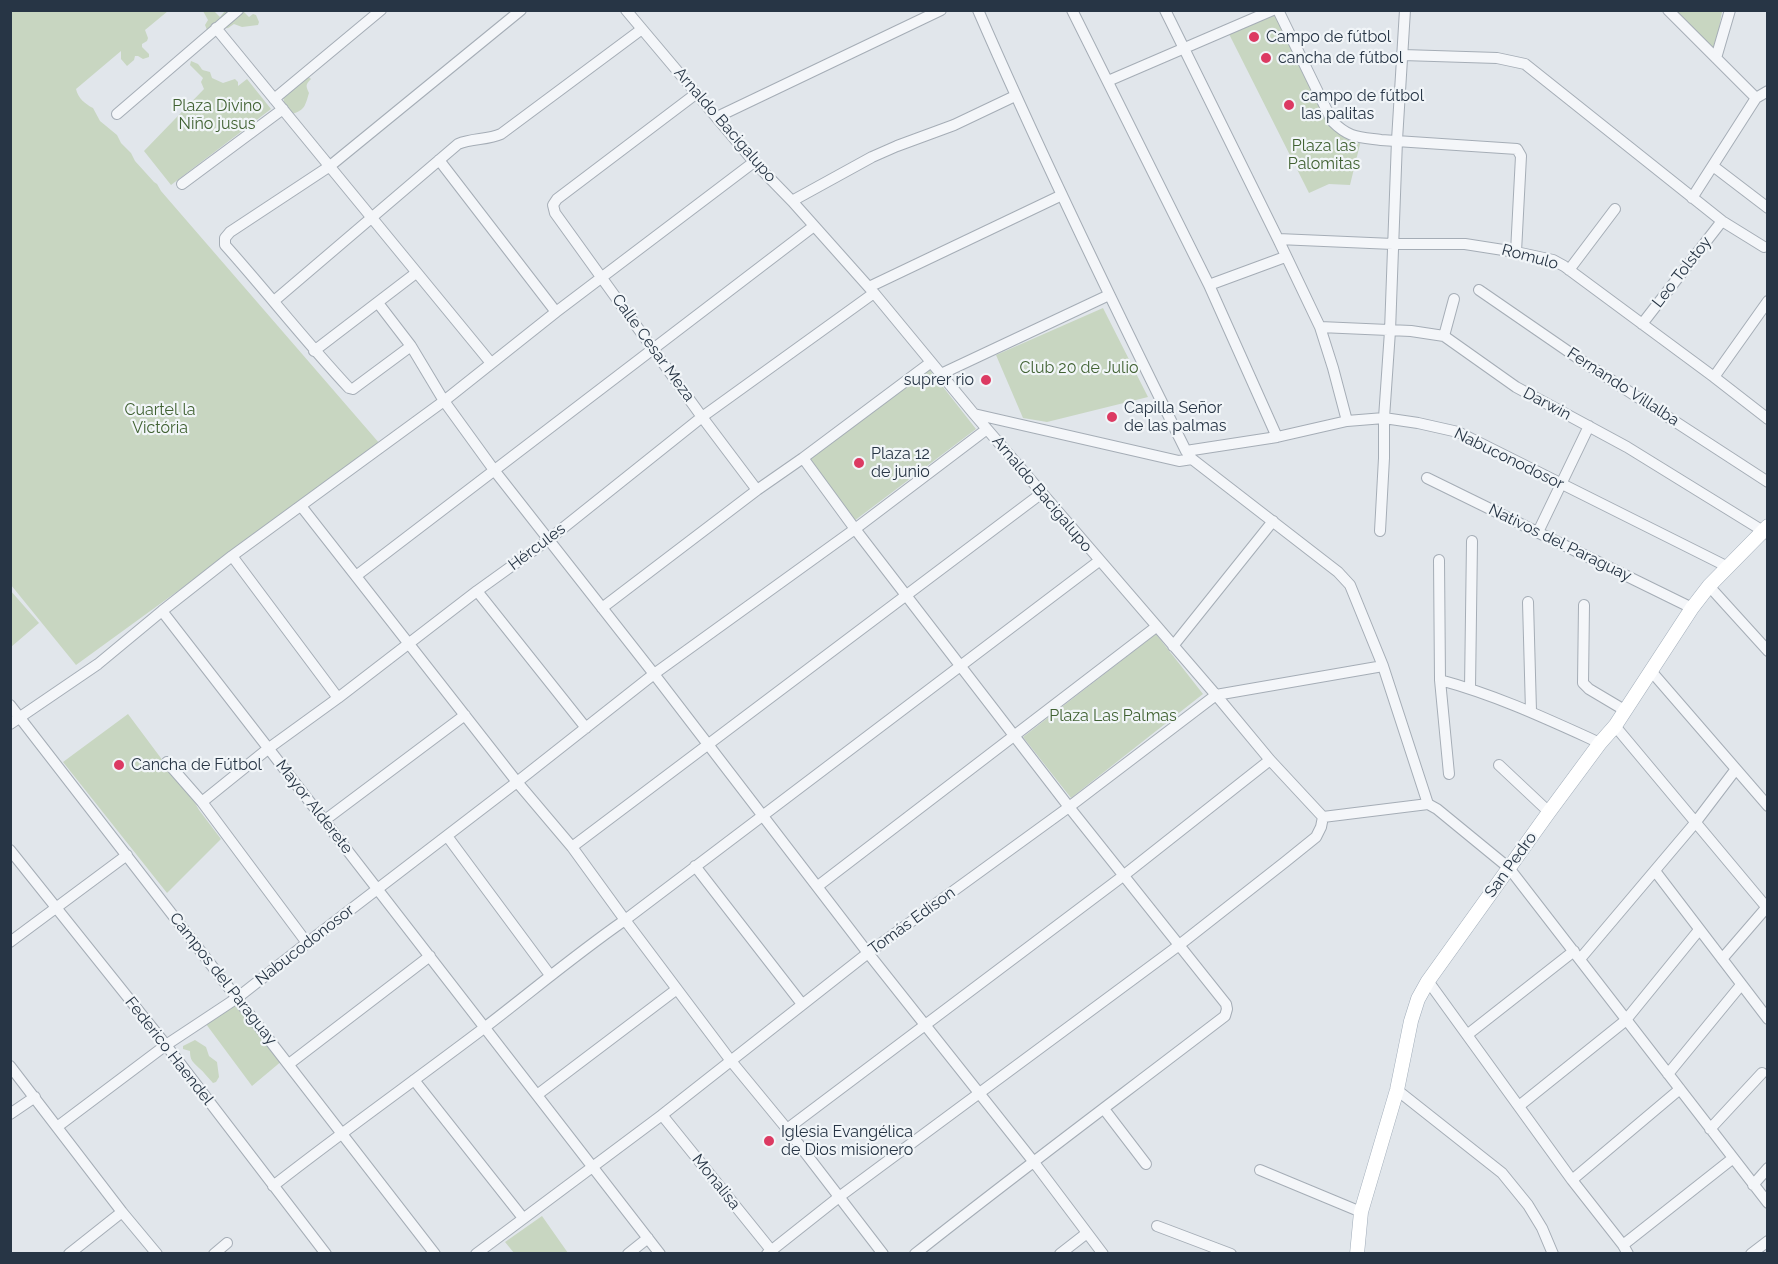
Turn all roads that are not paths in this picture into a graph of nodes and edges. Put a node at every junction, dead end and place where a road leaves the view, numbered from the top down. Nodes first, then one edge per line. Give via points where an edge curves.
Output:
1 (238, 10) edge
2 (381, 10) edge
3 (521, 10) edge
4 (626, 10) edge
5 (941, 10) edge
6 (978, 10) edge
7 (1072, 10) edge
8 (1165, 10) edge
9 (1273, 10) edge
10 (1278, 10) edge
11 (1405, 10) edge
12 (1668, 10) edge
13 (1730, 10) edge
14 (216, 27) junction
15 (642, 29) junction
16 (1183, 48) junction
17 (1402, 55) junction
18 (1716, 58) junction
19 (1108, 81) junction
20 (1767, 91) edge
21 (697, 93) junction
22 (1015, 96) junction
23 (1756, 98) junction
24 (274, 99) junction
25 (283, 109) junction
26 (117, 114) dead end
27 (717, 117) junction
28 (1397, 140) junction
29 (439, 160) junction
30 (754, 162) junction
31 (1713, 165) junction
32 (330, 166) junction
33 (182, 184) dead end
34 (1062, 195) junction
35 (1692, 198) junction
36 (792, 201) junction
37 (1767, 208) edge
38 (1615, 209) dead end
39 (372, 216) junction
40 (1722, 221) junction
41 (814, 226) junction
42 (1278, 239) junction
43 (1393, 244) junction
44 (1764, 247) dead end
45 (1516, 252) junction
46 (1285, 256) junction
47 (1569, 270) junction
48 (416, 273) junction
49 (602, 277) junction
50 (1209, 285) junction
51 (871, 290) junction
52 (1479, 290) dead end
53 (1109, 295) junction
54 (1454, 299) dead end
55 (274, 301) junction
56 (1767, 301) edge
57 (378, 303) junction
58 (555, 312) junction
59 (1642, 324) junction
60 (1320, 327) junction
61 (1390, 331) junction
62 (1444, 336) junction
63 (411, 346) junction
64 (653, 348) junction
65 (314, 351) junction
66 (491, 363) junction
67 (930, 363) junction
68 (940, 374) junction
69 (1714, 377) junction
70 (444, 401) junction
71 (974, 414) junction
72 (702, 417) junction
73 (1384, 418) junction
74 (1767, 419) edge
75 (1347, 421) junction
76 (1589, 426) junction
77 (987, 429) junction
78 (1277, 437) junction
79 (1189, 455) junction
80 (803, 458) junction
81 (494, 470) junction
82 (1427, 478) dead end
83 (1767, 482) edge
84 (1561, 484) junction
85 (757, 490) junction
86 (1042, 493) junction
87 (301, 506) junction
88 (1273, 521) junction
89 (855, 529) junction
90 (1766, 530) edge
91 (1380, 531) dead end
92 (1538, 532) junction
93 (548, 540) junction
94 (1472, 541) dead end
95 (232, 556) junction
96 (1439, 560) dead end
97 (1099, 561) junction
98 (1726, 566) junction
99 (356, 576) junction
100 (1709, 586) junction
101 (477, 591) junction
102 (907, 595) junction
103 (1528, 602) dead end
104 (1584, 605) dead end
105 (602, 608) junction
106 (1692, 608) junction
107 (162, 611) junction
108 (1156, 627) junction
109 (408, 643) junction
110 (1173, 646) junction
111 (1767, 651) edge
112 (961, 666) junction
113 (1383, 666) junction
114 (1651, 671) junction
115 (654, 674) junction
116 (1440, 680) junction
117 (1470, 688) junction
118 (1216, 695) junction
119 (338, 698) junction
120 (10, 705) edge
121 (1531, 711) junction
122 (1626, 711) junction
123 (465, 715) junction
124 (20, 717) junction
125 (10, 724) edge
126 (1615, 726) junction
127 (586, 728) junction
128 (1015, 736) junction
129 (1600, 743) junction
130 (708, 744) junction
131 (269, 748) junction
132 (1270, 760) junction
133 (167, 762) dead end
134 (1499, 765) dead end
135 (1736, 769) junction
136 (1449, 774) dead end
137 (517, 782) junction
138 (202, 802) junction
139 (1428, 804) junction
140 (1767, 806) edge
141 (1069, 807) junction
142 (1549, 812) junction
143 (762, 815) junction
144 (1323, 817) junction
145 (325, 820) junction
146 (1695, 823) junction
147 (447, 836) junction
148 (572, 847) junction
149 (10, 850) edge
150 (127, 855) junction
151 (695, 866) junction
152 (1509, 868) junction
153 (1654, 871) junction
154 (1123, 876) junction
155 (818, 886) junction
156 (378, 889) junction
157 (56, 909) junction
158 (1767, 909) edge
159 (625, 920) junction
160 (1699, 930) junction
161 (10, 942) edge
162 (307, 943) junction
163 (1178, 946) junction
164 (868, 953) junction
165 (1577, 955) junction
166 (430, 956) junction
167 (1722, 959) junction
168 (550, 975) junction
169 (1428, 981) junction
170 (1741, 985) junction
171 (677, 988) junction
172 (237, 998) junction
173 (802, 1004) junction
174 (1767, 1019) edge
175 (1626, 1021) junction
176 (925, 1024) junction
177 (484, 1028) junction
178 (1467, 1035) junction
179 (166, 1045) junction
180 (731, 1061) junction
181 (289, 1064) junction
182 (10, 1066) edge
183 (1762, 1073) dead end
184 (1668, 1074) junction
185 (414, 1080) junction
186 (1680, 1089) junction
187 (1397, 1090) junction
188 (980, 1094) junction
189 (537, 1095) junction
190 (35, 1097) junction
191 (1520, 1106) junction
192 (1104, 1109) junction
193 (10, 1114) edge
194 (662, 1114) junction
195 (57, 1127) junction
196 (787, 1129) junction
197 (1710, 1129) junction
198 (342, 1132) junction
199 (1732, 1159) junction
200 (1033, 1161) junction
201 (1146, 1164) dead end
202 (593, 1166) junction
203 (1767, 1168) edge
204 (1260, 1170) dead end
205 (1572, 1180) junction
206 (1753, 1185) junction
207 (273, 1186) junction
208 (839, 1197) junction
209 (1767, 1203) edge
210 (122, 1212) junction
211 (1361, 1212) junction
212 (523, 1218) junction
213 (1158, 1226) dead end
214 (1087, 1233) junction
215 (648, 1238) junction
216 (1767, 1241) edge
217 (226, 1243) dead end
218 (1625, 1249) edge
219 (769, 1252) edge
220 (69, 1254) edge
221 (157, 1254) edge
222 (214, 1254) edge
223 (326, 1254) edge
224 (435, 1254) edge
225 (476, 1254) edge
226 (628, 1254) edge
227 (660, 1254) edge
228 (883, 1254) edge
229 (915, 1254) edge
230 (1060, 1254) edge
231 (1103, 1254) edge
232 (1231, 1254) edge
233 (1357, 1254) edge
234 (1553, 1254) edge
235 (1751, 1254) edge

1 - 14 street
2 - 24 street
3 - 32 street
4 - 15 street, Arnaldo Bacigalupo
5 - 27 street
6 - 22 street
7 - 19 street
8 - 16 street
9 - 16 street
10 - 28 street via 1334,123 1346,134
11 - 17 street
12 - 18 street
13 - 18 street
14 - 24 street
14 - 26 street
15 - 21 street, Arnaldo Bacigalupo
15 - 29 street via 501,134 458,144
16 - 19 street
16 - 42 street
17 - 28 street
17 - 35 street via 1497,58 1525,64
18 - 23 street
19 - 50 street
20 - 23 street
21 - 27 street, Arnaldo Bacigalupo
21 - 49 street, Calle Cesar Meza via 553,205
22 - 34 street
22 - 36 street via 872,157
23 - 31 street
24 - 25 street
25 - 32 street
25 - 33 street
27 - 30 street, Arnaldo Bacigalupo
28 - 43 street
28 - 45 street via 1517,149 1521,156
29 - 39 street
29 - 58 street
30 - 36 street, Arnaldo Bacigalupo
30 - 49 street
31 - 35 street
31 - 37 street
32 - 39 street
32 - 55 street via 225,238 225,245
34 - 51 street, Hércules
34 - 53 street
35 - 40 street
36 - 41 street, Arnaldo Bacigalupo
38 - 47 street
39 - 48 street
39 - 55 street
40 - 44 street
40 - 59 street, Leo Tolstoy
41 - 51 street, Arnaldo Bacigalupo
41 - 64 street
42 - 43 street, Romulo
42 - 46 street
43 - 45 street, Romulo via 1465,244
43 - 61 street
45 - 47 street, Romulo via 1553,260
46 - 50 street
46 - 60 street
47 - 59 street, Romulo
48 - 57 street
48 - 66 street
49 - 58 street
49 - 64 street, Calle Cesar Meza
50 - 78 street
51 - 67 street, Arnaldo Bacigalupo
51 - 72 street, Hércules
52 - 83 street, Fernando Villalba
53 - 68 street
53 - 79 street
54 - 62 street
55 - 65 street
56 - 69 street
57 - 63 street
57 - 65 street
58 - 66 street
59 - 69 street, Romulo
60 - 61 street, Darwin
60 - 75 street
61 - 62 street, Darwin
61 - 73 street
62 - 76 street, Darwin via 1516,387
63 - 65 street via 350,389
63 - 70 street
64 - 72 street, Calle Cesar Meza
64 - 81 street
66 - 70 street
67 - 68 street, Arnaldo Bacigalupo
67 - 80 street
68 - 71 street, Arnaldo Bacigalupo
69 - 74 street, Romulo
70 - 81 street
70 - 87 street
71 - 77 street, Arnaldo Bacigalupo
71 - 79 street, Nabuconodosor via 1179,461
72 - 85 street, Calle Cesar Meza
72 - 93 street, Hércules
73 - 75 street, Nabuconodosor
73 - 84 street, Nabuconodosor via 1458,432
73 - 91 street
75 - 78 street, Nabuconodosor
76 - 84 street
76 - 90 street, Darwin
77 - 86 street, Arnaldo Bacigalupo
77 - 89 street, Nabucodonosor
78 - 79 street, Nabuconodosor
79 - 88 street
80 - 85 street
80 - 89 street
81 - 93 street
81 - 99 street
82 - 92 street, Nativos del Paraguay
84 - 92 street
84 - 98 street, Nabuconodosor
85 - 105 street
86 - 97 street, Arnaldo Bacigalupo
86 - 102 street
87 - 95 street
87 - 99 street
88 - 110 street
88 - 113 street via 1350,585
89 - 102 street
89 - 115 street, Nabucodonosor
90 - 98 main road, San Pedro
92 - 106 street, Nativos del Paraguay
93 - 101 street, Hércules
93 - 105 street
94 - 117 street
95 - 107 street
95 - 119 street
96 - 116 street
97 - 108 street, Arnaldo Bacigalupo
97 - 112 street
98 - 100 main road, San Pedro
99 - 109 street
100 - 106 main road, San Pedro
100 - 111 street
101 - 109 street, Hércules
101 - 127 street
102 - 112 street
102 - 130 street
103 - 121 street
104 - 122 street via 1583,683
105 - 115 street
106 - 114 main road, San Pedro
107 - 124 street via 98,664
107 - 131 street, Mayor Alderete
108 - 110 street, Arnaldo Bacigalupo
108 - 128 street
109 - 119 street, Hércules
109 - 123 street
110 - 118 street, Arnaldo Bacigalupo
112 - 128 street
112 - 143 street
113 - 118 street, Tomás Edison
113 - 139 street
114 - 122 main road, San Pedro
114 - 135 street
115 - 127 street, Nabucodonosor
115 - 130 street
116 - 117 street
116 - 136 street
117 - 121 street
118 - 132 street, Arnaldo Bacigalupo
118 - 141 street, Tomás Edison
119 - 131 street, Hércules
120 - 124 street, Campos del Paraguay
121 - 129 street
122 - 126 main road, San Pedro
123 - 137 street
123 - 145 street
124 - 125 street
124 - 150 street, Campos del Paraguay
126 - 129 main road, San Pedro
126 - 146 street
127 - 137 street, Nabucodonosor
128 - 141 street
128 - 155 street
129 - 142 main road, San Pedro
130 - 143 street
130 - 148 street
131 - 138 street, Hércules
131 - 145 street, Mayor Alderete
132 - 144 street, Arnaldo Bacigalupo
132 - 154 street
133 - 138 street
134 - 142 street
135 - 140 street
135 - 146 street
137 - 147 street, Nabucodonosor
137 - 148 street
138 - 162 street
139 - 144 street
139 - 152 street
141 - 154 street
141 - 164 street, Tomás Edison
142 - 152 main road, San Pedro
143 - 151 street
143 - 155 street
144 - 163 street via 1316,837
145 - 156 street, Mayor Alderete
146 - 153 street
146 - 158 street
147 - 156 street, Nabucodonosor
147 - 168 street
148 - 159 street
149 - 157 street, Federico Haendel
150 - 157 street
150 - 172 street, Campos del Paraguay
151 - 159 street
151 - 173 street
152 - 165 street
152 - 169 main road, San Pedro
153 - 160 street
153 - 165 street
154 - 163 street
154 - 176 street
155 - 164 street
156 - 162 street, Nabucodonosor
156 - 166 street, Mayor Alderete
157 - 161 street
157 - 179 street, Federico Haendel
158 - 167 street
159 - 168 street
159 - 171 street
160 - 167 street
160 - 175 street
162 - 172 street, Nabucodonosor
163 - 188 street
163 - 192 street via 1226,1004 1225,1016
164 - 173 street, Tomás Edison
164 - 176 street
165 - 175 street
165 - 178 street
166 - 177 street, Mayor Alderete
166 - 181 street
167 - 170 street
168 - 177 street
169 - 178 street
169 - 187 main road, San Pedro via 1411,1021
170 - 174 street
170 - 184 street
171 - 180 street
171 - 189 street
172 - 179 street, Nabucodonosor
172 - 181 street, Campos del Paraguay
173 - 180 street, Tomás Edison
175 - 184 street
175 - 191 street
176 - 188 street
176 - 196 street
177 - 185 street
177 - 189 street, Mayor Alderete
178 - 191 street
179 - 195 street, Nabucodonosor
179 - 207 street, Federico Haendel
180 - 194 street, Tomás Edison
180 - 196 street
181 - 198 street, Campos del Paraguay
182 - 190 street
183 - 197 street
184 - 186 street
185 - 198 street
185 - 212 street
186 - 197 street
186 - 205 street
187 - 211 main road, San Pedro
187 - 234 street via 1502,1173 1528,1205
188 - 200 street
188 - 208 street
189 - 202 street, Mayor Alderete
190 - 193 street
190 - 195 street
191 - 205 street
192 - 200 street
192 - 201 street
194 - 202 street, Tomás Edison
194 - 219 street, Monalisa
195 - 210 street
196 - 208 street
197 - 199 street
198 - 207 street
198 - 224 street, Campos del Paraguay
199 - 206 street
199 - 218 street
200 - 214 street
200 - 229 street
202 - 212 street, Tomás Edison
202 - 215 street, Mayor Alderete
203 - 206 street
204 - 211 street
205 - 218 street
206 - 209 street
207 - 223 street, Federico Haendel
208 - 219 street
208 - 228 street
210 - 220 street
210 - 221 street
211 - 233 main road, San Pedro
212 - 225 street, Tomás Edison
213 - 232 street
214 - 230 street
214 - 231 street
215 - 226 street
215 - 227 street, Mayor Alderete
216 - 235 street
217 - 222 street

